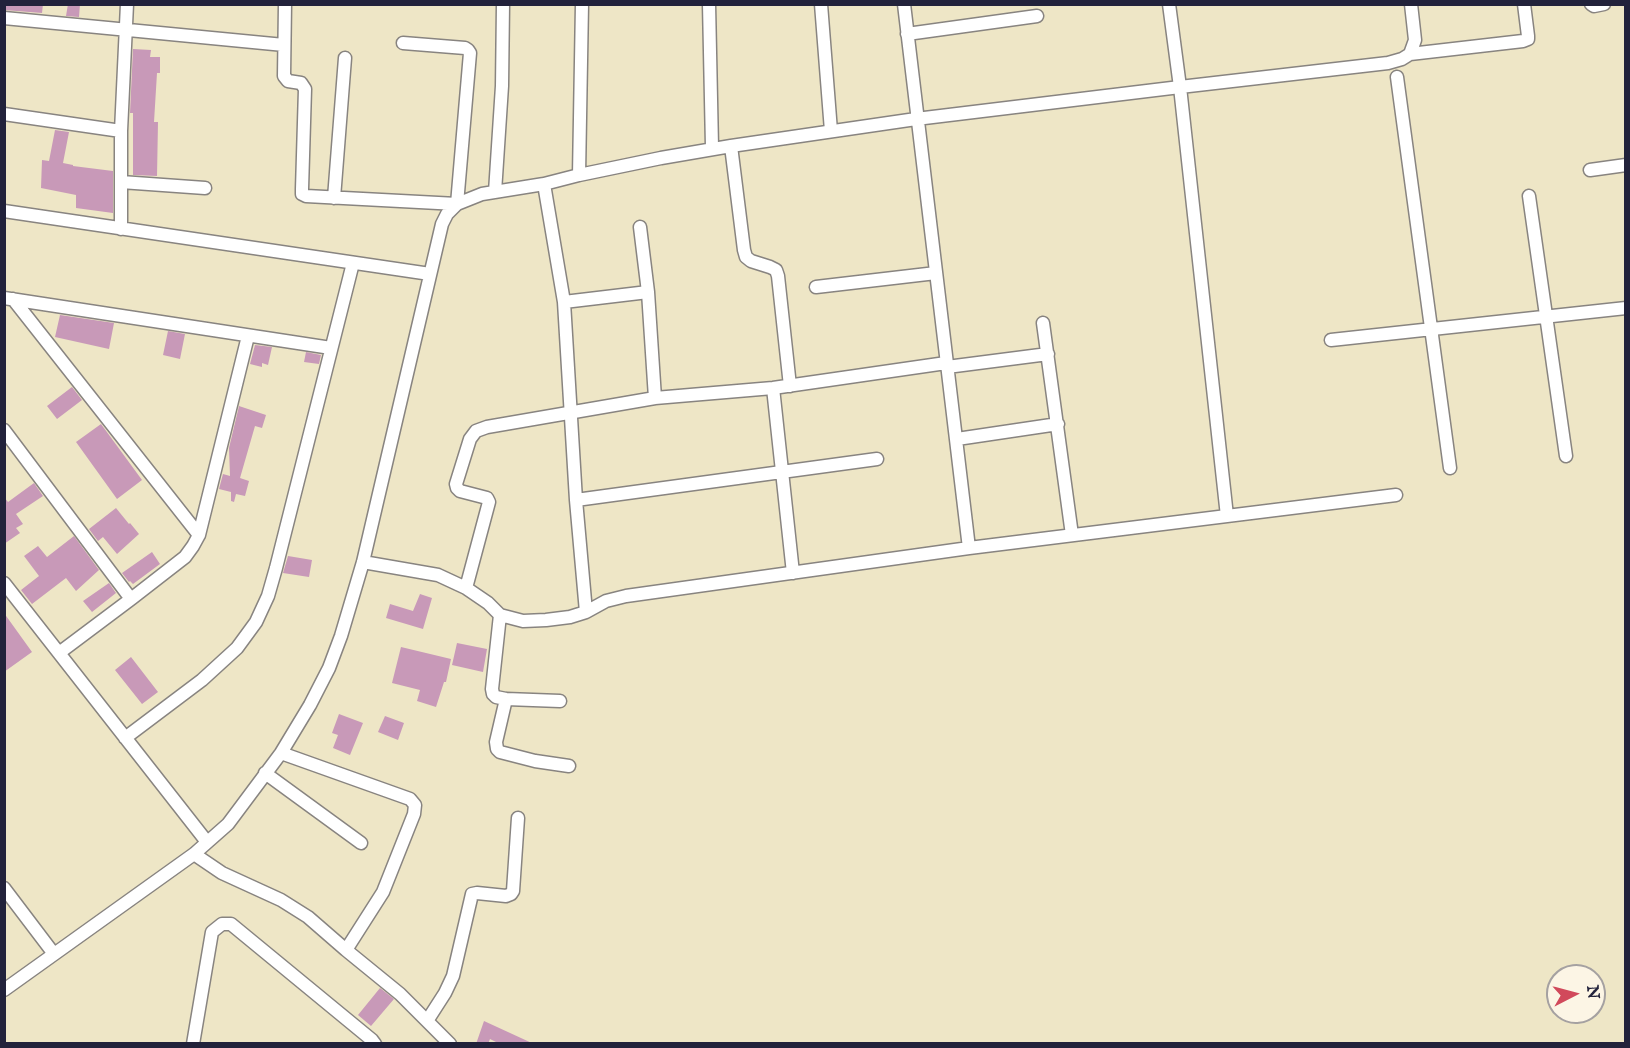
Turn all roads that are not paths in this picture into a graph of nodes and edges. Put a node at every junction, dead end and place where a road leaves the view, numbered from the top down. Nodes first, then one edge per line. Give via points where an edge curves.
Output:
1 (127, 4) edge
2 (285, 4) edge
3 (503, 4) edge
4 (582, 4) edge
5 (709, 4) edge
6 (821, 4) edge
7 (904, 4) edge
8 (1169, 4) edge
9 (1411, 4) edge
10 (1524, 4) edge
11 (1591, 4) edge
12 (1604, 4) edge
13 (1036, 16) dead end
14 (4, 18) edge
15 (124, 29) junction
16 (907, 34) junction
17 (403, 43) dead end
18 (284, 45) junction
19 (1410, 54) junction
20 (345, 57) dead end
21 (1397, 77) dead end
22 (1180, 87) junction
23 (4, 114) edge
24 (916, 119) junction
25 (121, 131) junction
26 (831, 131) junction
27 (731, 146) junction
28 (712, 147) dead end
29 (1626, 165) edge
30 (1590, 170) dead end
31 (579, 175) junction
32 (121, 182) junction
33 (544, 184) junction
34 (205, 188) dead end
35 (495, 192) junction
36 (1529, 196) dead end
37 (334, 198) junction
38 (457, 204) junction
39 (4, 211) edge
40 (640, 227) dead end
41 (121, 229) junction
42 (353, 263) junction
43 (936, 273) junction
44 (430, 274) junction
45 (816, 287) dead end
46 (648, 292) junction
47 (8, 299) edge
48 (564, 302) junction
49 (1626, 308) edge
50 (1546, 317) junction
51 (1043, 323) dead end
52 (1430, 329) junction
53 (248, 336) junction
54 (1331, 340) dead end
55 (331, 348) junction
56 (1048, 354) junction
57 (947, 365) junction
58 (790, 386) junction
59 (773, 388) junction
60 (655, 398) junction
61 (570, 412) junction
62 (1058, 424) junction
63 (4, 430) edge
64 (957, 438) junction
65 (1566, 456) dead end
66 (877, 459) dead end
67 (1450, 468) dead end
68 (782, 472) junction
69 (1396, 495) dead end
70 (576, 500) junction
71 (1227, 516) junction
72 (199, 535) junction
73 (1072, 535) junction
74 (969, 548) junction
75 (363, 562) junction
76 (793, 573) junction
77 (6, 587) edge
78 (466, 588) junction
79 (131, 599) junction
80 (586, 612) junction
81 (500, 615) junction
82 (58, 653) junction
83 (506, 699) junction
84 (560, 701) dead end
85 (125, 738) junction
86 (281, 753) junction
87 (569, 766) dead end
88 (265, 773) junction
89 (518, 818) dead end
90 (207, 842) junction
91 (361, 843) dead end
92 (194, 854) junction
93 (4, 888) edge
94 (346, 950) junction
95 (54, 954) junction
96 (4, 990) edge
97 (427, 1021) junction
98 (193, 1044) edge
99 (375, 1044) edge
100 (450, 1044) edge

1 - 15 street
2 - 18 street
3 - 35 street
4 - 31 street
5 - 28 street
6 - 26 street
7 - 16 street
8 - 22 street
9 - 19 street via 1415,40
10 - 19 street via 1528,36 1523,41
11 - 12 street
13 - 16 street
14 - 15 street
15 - 18 street
15 - 25 street
16 - 24 street
17 - 38 street via 465,48 470,53
18 - 37 street via 285,79 301,83 305,89 303,194
19 - 22 street via 1388,63
20 - 37 street
21 - 52 street
22 - 24 street
22 - 71 street
23 - 25 street
24 - 26 street
24 - 43 street
25 - 32 street
26 - 27 street
27 - 31 street
27 - 58 street via 746,257 776,270 778,276
29 - 30 street
31 - 33 street
32 - 34 street
32 - 41 street
33 - 35 street
33 - 48 street
35 - 38 street
36 - 50 street
37 - 38 street
38 - 44 street via 442,224
39 - 41 street
40 - 46 street
41 - 42 street
42 - 44 street
42 - 55 street
43 - 45 street
43 - 57 street
44 - 75 street
46 - 48 street
46 - 60 street
47 - 53 street
47 - 72 street
48 - 61 street
49 - 50 street
50 - 52 street
50 - 65 street
51 - 56 street
52 - 54 street
52 - 67 street
53 - 55 street
53 - 72 street
55 - 85 street via 276,568 256,622 237,648 202,680
56 - 57 street
56 - 62 street
57 - 58 street
57 - 64 street
58 - 59 street
59 - 60 street
59 - 68 street
60 - 61 street
61 - 70 street
61 - 78 street via 487,427 476,431 470,439 457,488 489,502
62 - 64 street
62 - 73 street
63 - 79 street
64 - 74 street
66 - 68 street
68 - 70 street
68 - 76 street
69 - 71 street
70 - 80 street
71 - 73 street
72 - 79 street via 185,557
73 - 74 street
74 - 76 street
75 - 78 street via 438,575
75 - 86 street via 329,668
76 - 80 street via 626,596
77 - 82 street
78 - 81 street
79 - 82 street
80 - 81 street via 523,621
81 - 83 street via 492,689 496,697
82 - 85 street
83 - 84 street
83 - 87 street via 497,749
85 - 90 street
86 - 88 street
86 - 94 street via 410,799 415,805 383,892
88 - 90 street via 228,824
88 - 91 street
89 - 97 street via 513,891 507,896 472,894 453,976
90 - 92 street
92 - 94 street via 222,873 308,917
92 - 95 street
93 - 95 street
94 - 97 street
95 - 96 street
97 - 100 street
98 - 99 street via 212,932 222,924 231,924

